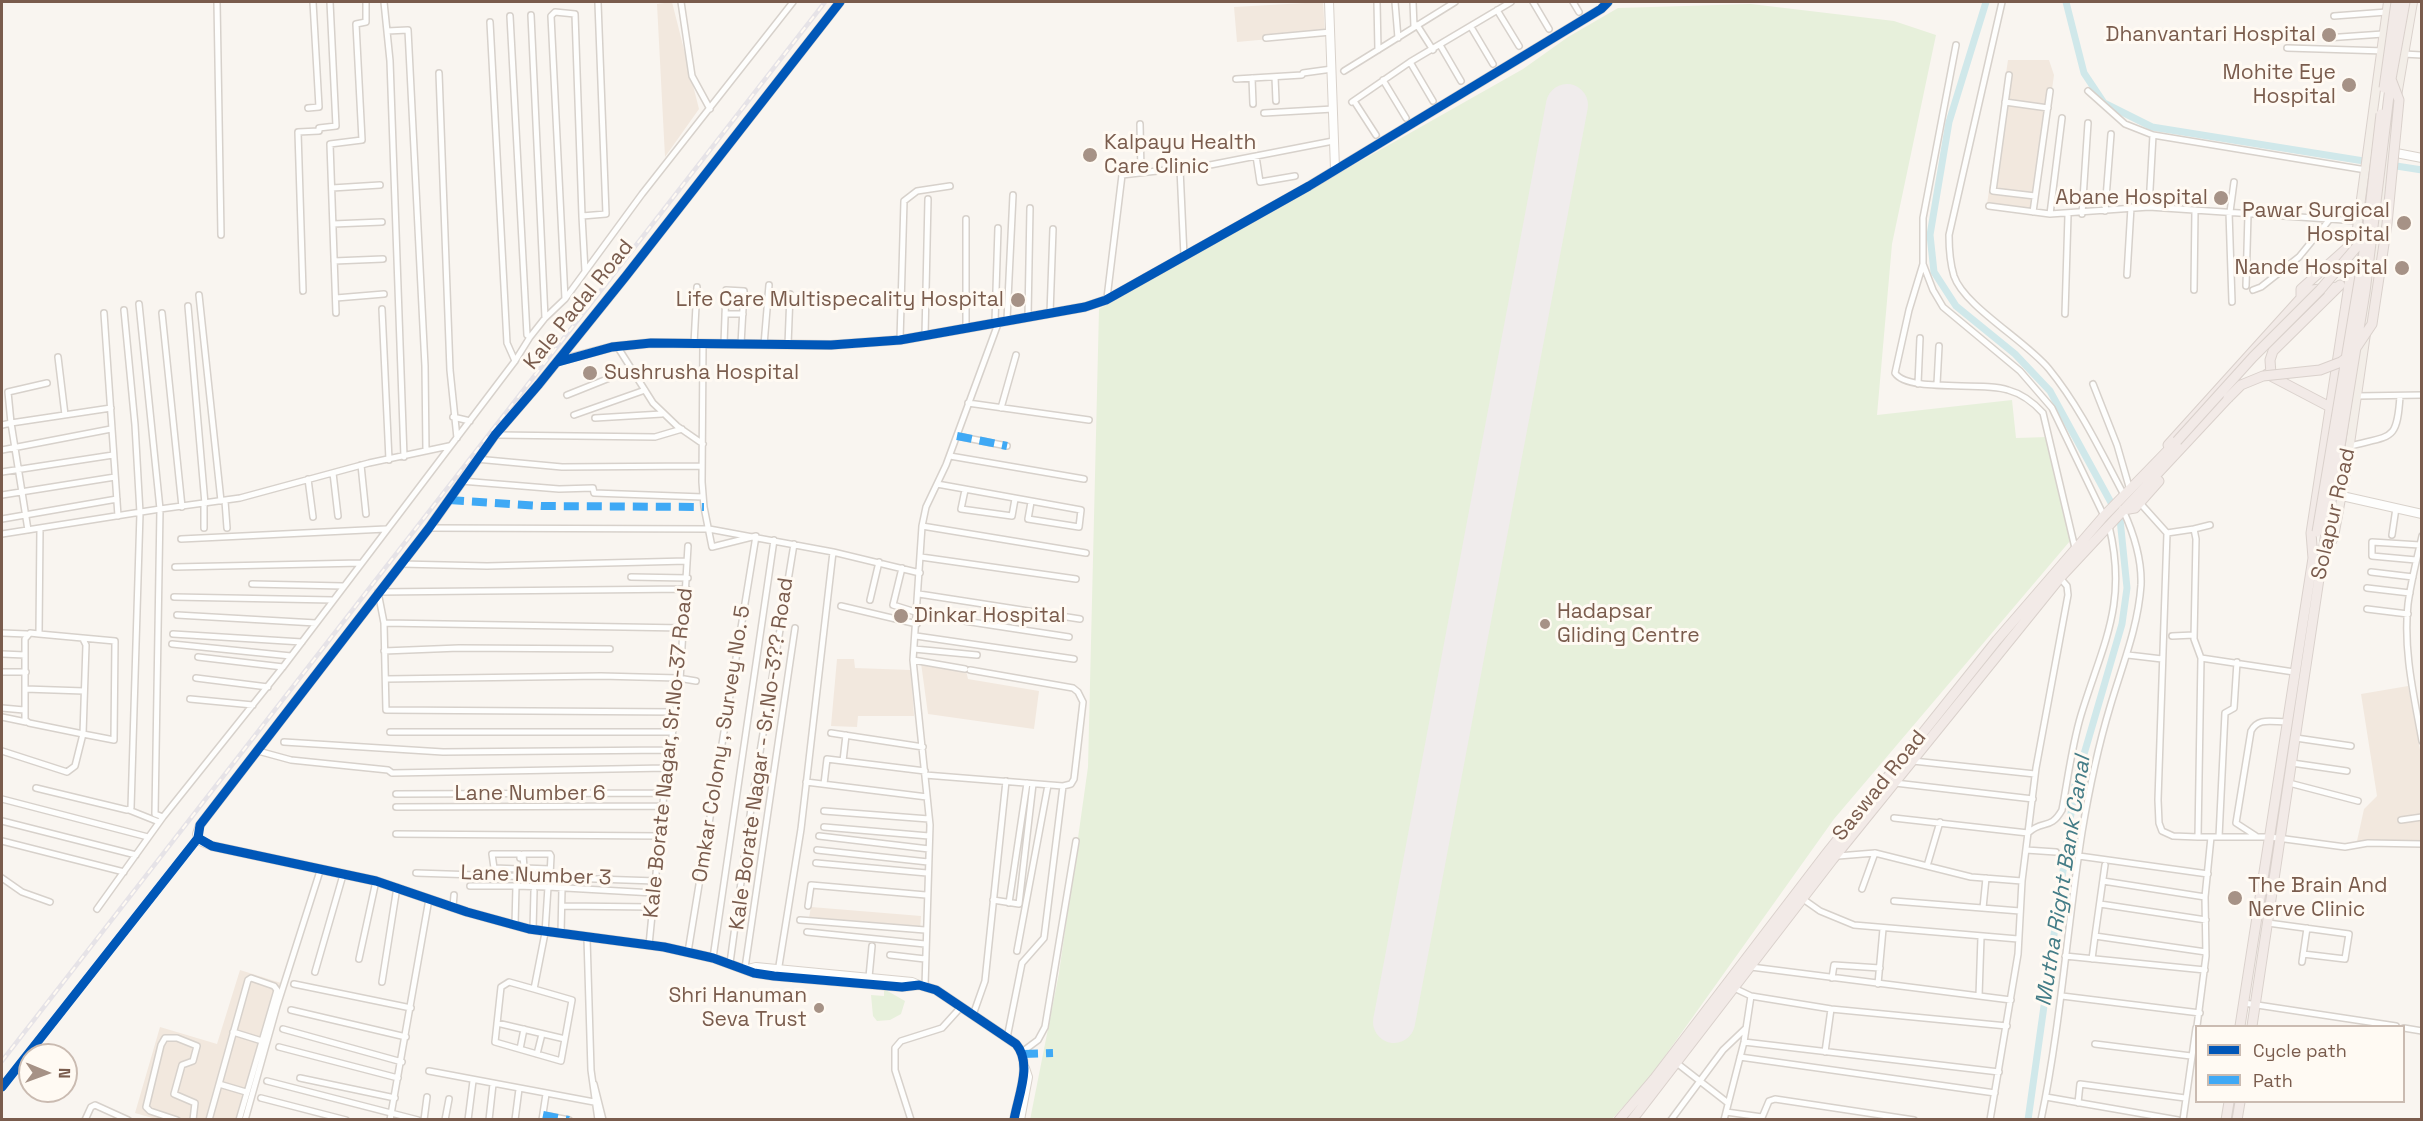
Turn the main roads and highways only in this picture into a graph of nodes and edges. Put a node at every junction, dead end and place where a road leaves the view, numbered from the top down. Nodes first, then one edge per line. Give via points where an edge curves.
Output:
1 (2388, 2) edge
2 (2396, 2) edge
3 (2405, 2) edge
4 (2413, 2) edge
5 (2391, 80) junction
6 (2367, 234) junction
7 (2356, 239) junction
8 (2351, 272) junction
9 (2374, 277) junction
10 (2338, 287) junction
11 (2301, 298) junction
12 (2271, 374) junction
13 (2330, 407) junction
14 (2156, 465) junction
15 (2127, 503) junction
16 (2107, 519) junction
17 (2322, 532) junction
18 (2318, 559) junction
19 (1891, 781) junction
20 (1731, 985) junction
21 (2240, 1025) edge
22 (2252, 1025) edge
23 (2229, 1103) edge
24 (2240, 1103) edge
25 (1619, 1119) edge
26 (1632, 1119) edge
27 (2226, 1119) edge
28 (2237, 1119) edge

1 - 7 main road
2 - 6 highway, bridge
3 - 5 highway, bridge
4 - 9 main road, Solapur Road
5 - 15 highway, bridge via 2399,100 2387,224 2372,324 2362,341 2352,354 2330,366 2264,376 2241,385
5 - 17 highway, bridge via 2367,281
6 - 14 highway, bridge via 2320,290 2253,357
6 - 17 highway, bridge
7 - 8 main road
7 - 11 highway via 2301,289
8 - 9 highway
8 - 10 highway
8 - 13 highway, Solapur Road
9 - 18 main road, Solapur Road via 2334,537
10 - 11 highway via 2312,290
10 - 12 highway via 2273,351
11 - 14 highway via 2171,439
12 - 13 highway
12 - 15 highway via 2245,384
13 - 18 highway, Solapur Road via 2311,533
14 - 15 highway, Saswad Road
15 - 16 highway, Saswad Road
16 - 19 highway, Saswad Road via 1913,761
16 - 19 highway, Saswad Road via 2075,548 1997,640
17 - 18 highway
18 - 21 highway, Solapur Road via 2294,672
18 - 22 highway, Solapur Road via 2282,839
19 - 20 highway, Saswad Road via 1826,854
19 - 20 highway, Saswad Road via 1751,967
20 - 25 highway, Saswad Road
20 - 26 highway, Saswad Road via 1677,1064
23 - 27 highway
24 - 28 highway

